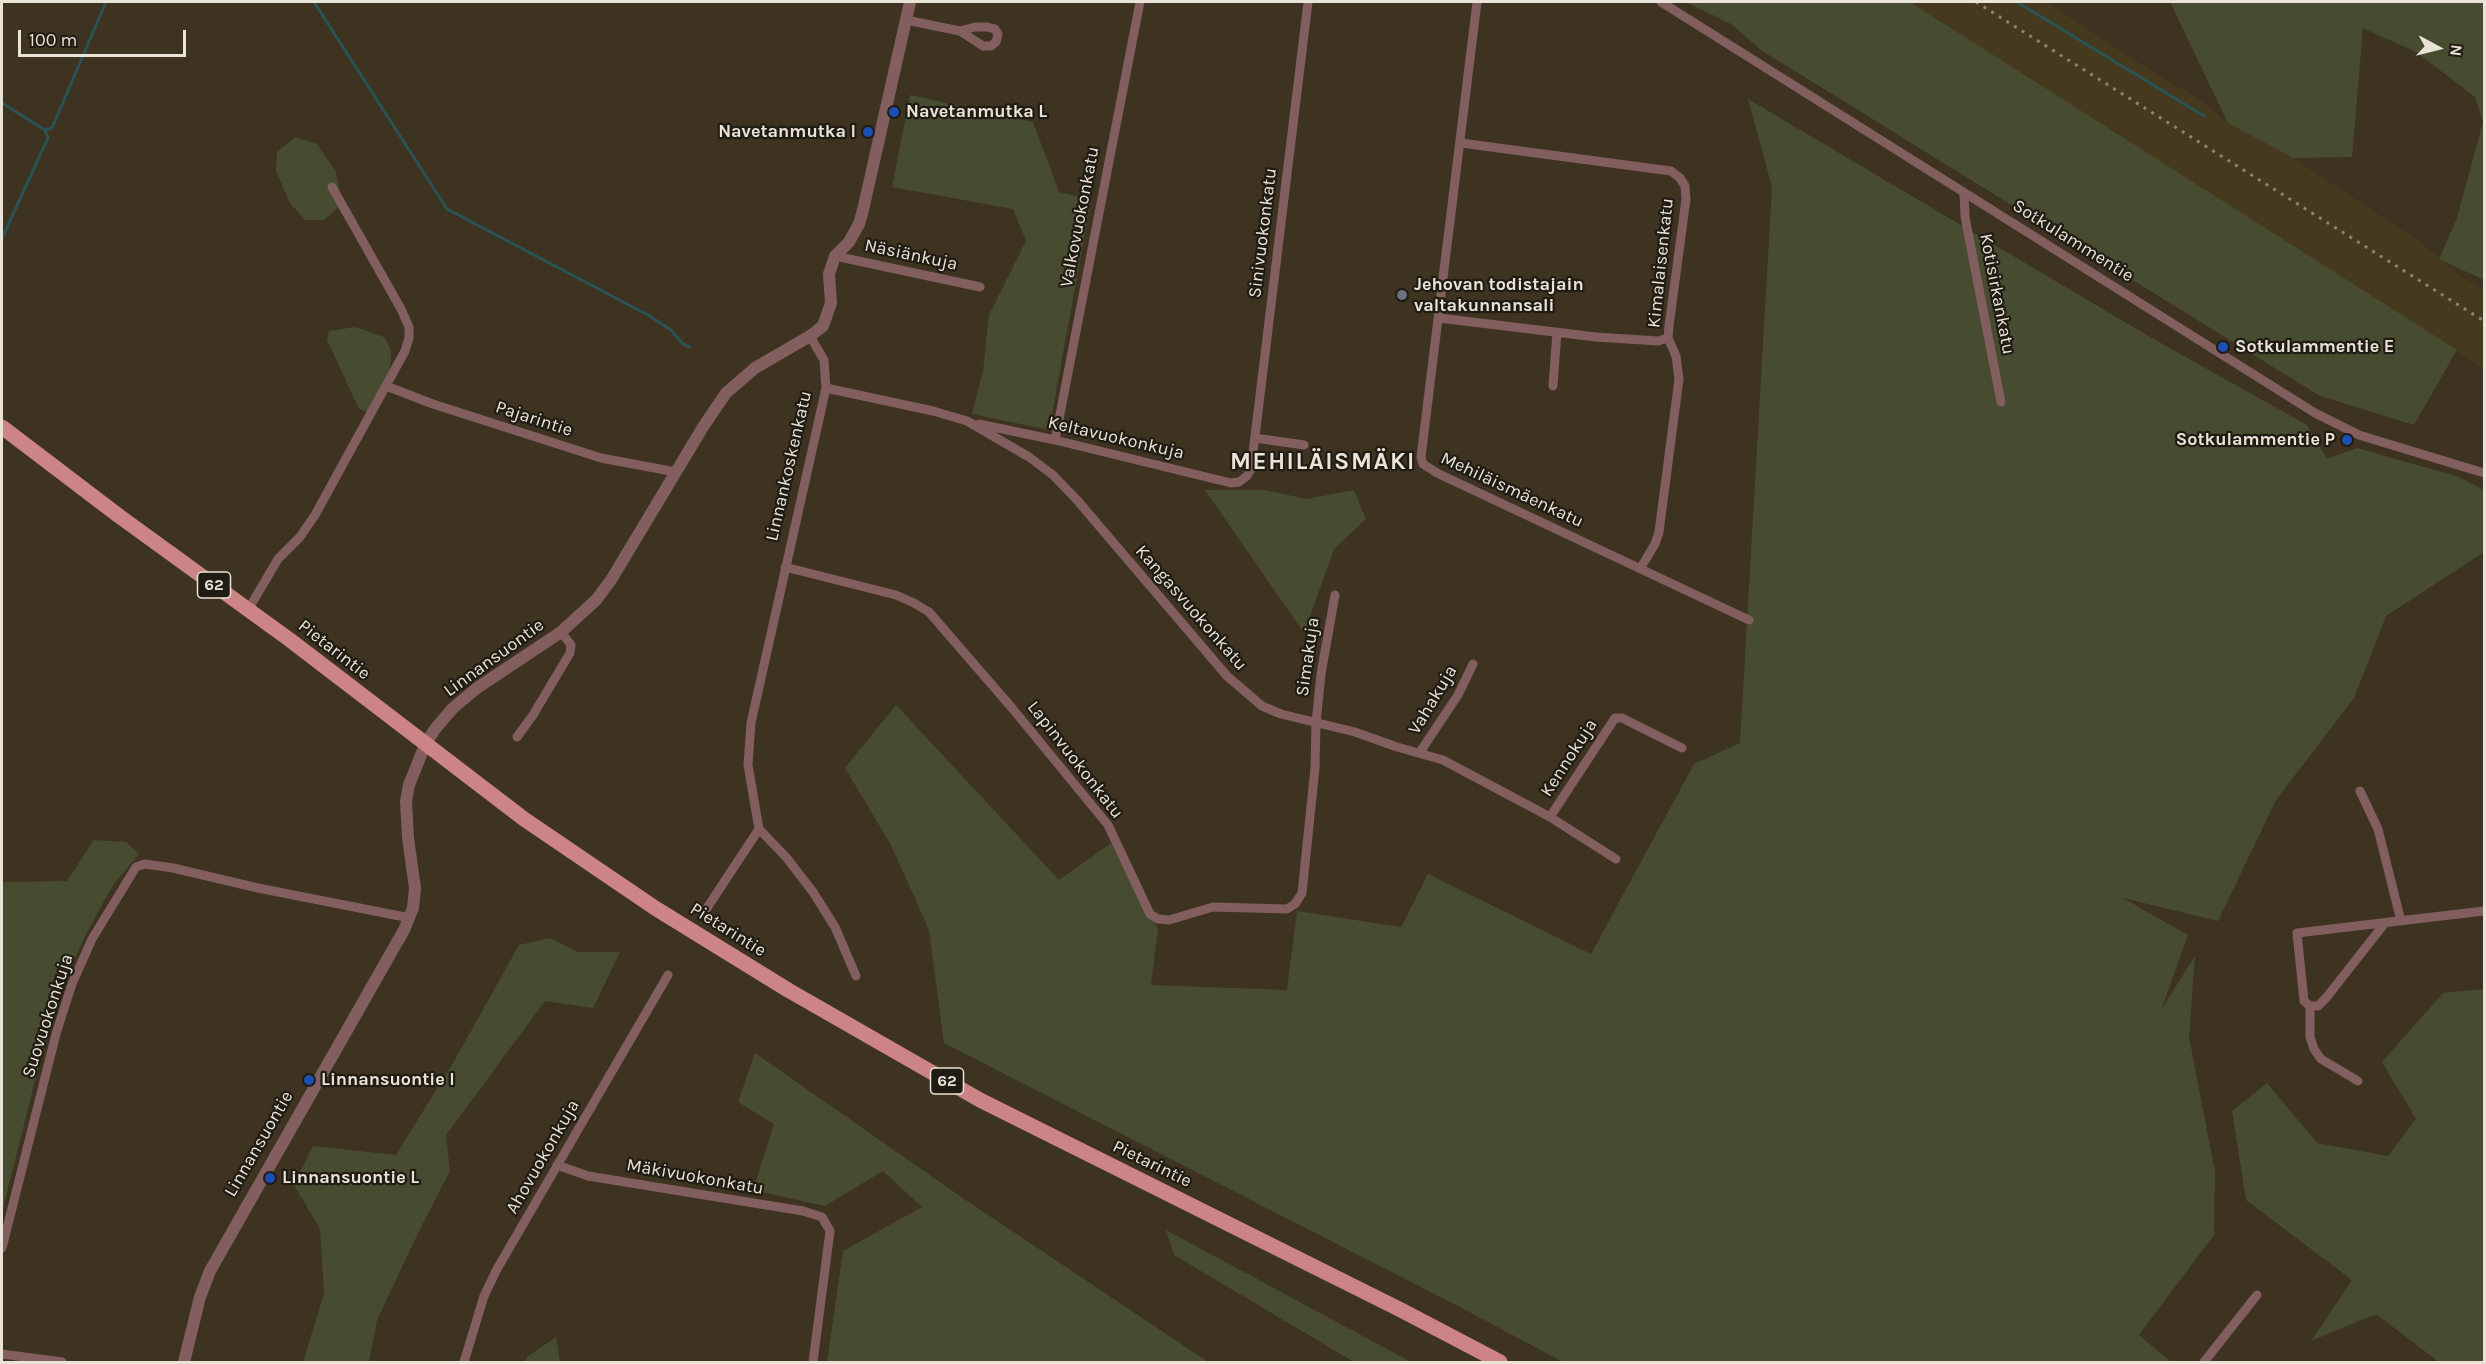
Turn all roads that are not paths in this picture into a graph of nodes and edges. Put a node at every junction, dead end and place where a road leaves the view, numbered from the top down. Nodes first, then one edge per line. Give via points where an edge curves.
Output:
1 (910, 2) edge
2 (1140, 2) edge
3 (1308, 2) edge
4 (1477, 2) edge
5 (1661, 2) edge
6 (906, 20) junction
7 (960, 31) dead end
8 (1461, 143) junction
9 (332, 187) dead end
10 (1964, 193) junction
11 (835, 256) junction
12 (980, 287) dead end
13 (1439, 318) junction
14 (1557, 332) junction
15 (810, 336) junction
16 (1668, 338) junction
17 (386, 386) junction
18 (1553, 387) dead end
19 (826, 388) junction
20 (2001, 402) dead end
21 (967, 421) junction
22 (2, 427) edge
23 (1255, 438) junction
24 (1054, 440) junction
25 (1304, 445) dead end
26 (1251, 469) joint
27 (676, 472) junction
28 (2484, 473) edge
29 (785, 567) junction
30 (1640, 569) junction
31 (1335, 595) dead end
32 (248, 610) junction
33 (1749, 620) dead end
34 (561, 633) junction
35 (1473, 664) dead end
36 (1316, 723) junction
37 (517, 737) dead end
38 (425, 745) junction
39 (1682, 748) dead end
40 (1420, 752) junction
41 (2360, 791) dead end
42 (1551, 817) junction
43 (759, 829) junction
44 (1616, 859) dead end
45 (707, 908) dead end
46 (2484, 911) edge
47 (410, 918) junction
48 (2401, 921) junction
49 (2385, 923) junction
50 (668, 975) dead end
51 (856, 976) dead end
52 (2310, 1006) junction
53 (2358, 1081) dead end
54 (557, 1166) junction
55 (2, 1248) edge
56 (2257, 1295) dead end
57 (2, 1354) edge
58 (62, 1362) edge
59 (184, 1362) edge
60 (464, 1362) edge
61 (813, 1362) edge
62 (1500, 1362) edge
63 (2204, 1362) edge

1 - 6 street
2 - 24 street, Valkovuokonkatu
3 - 23 street, Sinivuokonkatu
4 - 8 street, Mehiläismäenkatu
5 - 10 street, Sotkulammentie
6 - 7 street
6 - 11 street via 859,224
8 - 13 street, Mehiläismäenkatu
8 - 16 street, Kimalaisenkatu via 1671,171 1680,178 1686,199
9 - 17 street via 409,327 405,351
10 - 20 street, Kotisirkankatu via 1965,216
10 - 28 street, Sotkulammentie via 2315,413 2359,435
11 - 12 street, Näsiänkuja
11 - 15 street via 829,274 829,315
13 - 14 street
13 - 30 street, Mehiläismäenkatu via 1423,464
14 - 16 street via 1658,341
14 - 18 street
15 - 19 street, Linnankoskenkatu via 824,360
15 - 27 street, Linnansuontie via 755,368 733,386
16 - 30 street, Kimalaisenkatu via 1676,356 1678,391 1659,532
17 - 27 street, Pajarintie via 608,460
17 - 32 street via 307,528 278,559
19 - 21 street, Kangasvuokonkatu
19 - 29 street, Linnankoskenkatu
21 - 24 street, Keltavuokonkuja
21 - 36 street, Kangasvuokonkatu via 1053,475 1227,676 1262,706
22 - 32 main road, Pietarintie / 62
23 - 25 street
23 - 26 street, Sinivuokonkatu
24 - 26 street, Keltavuokonkuja via 1231,483 1239,482
27 - 34 street, Linnansuontie via 611,580
29 - 36 street, Lapinvuokonkatu via 896,595 929,612 1108,825 1150,914 1158,919 1180,918 1213,907 1287,909 1296,904 1302,893 1308,839
29 - 43 street, Linnankoskenkatu via 756,692 749,744 751,789
30 - 33 street, Mehiläismäenkatu
31 - 36 street, Simakuja
32 - 38 main road, Pietarintie / 62
34 - 37 street via 571,645 570,653
34 - 38 street, Linnansuontie via 477,688 447,715
35 - 40 street, Vahakuja
36 - 40 street, Kangasvuokonkatu
38 - 47 street, Linnansuontie via 406,801 415,888
38 - 62 main road, Pietarintie / 62 via 599,871 865,1035 1041,1131
39 - 42 street, Kennokuja via 1615,718
40 - 42 street, Kangasvuokonkatu via 1451,763
41 - 48 street via 2379,829
42 - 44 street, Kangasvuokonkatu
43 - 45 street
43 - 51 street via 813,892 835,927
46 - 48 street
47 - 55 street, Suovuokonkuja via 164,866 136,867 92,939 72,984
47 - 59 street, Linnansuontie via 210,1270
48 - 49 street
49 - 52 street via 2326,998 2318,1006
49 - 52 street via 2297,933 2304,1001
50 - 54 street, Ahovuokonkuja
52 - 53 street via 2314,1049 2322,1059
54 - 60 street, Ahovuokonkuja via 484,1296
54 - 61 street, Mäkivuokonkatu via 588,1176 822,1217 830,1231
56 - 63 street
57 - 58 street

